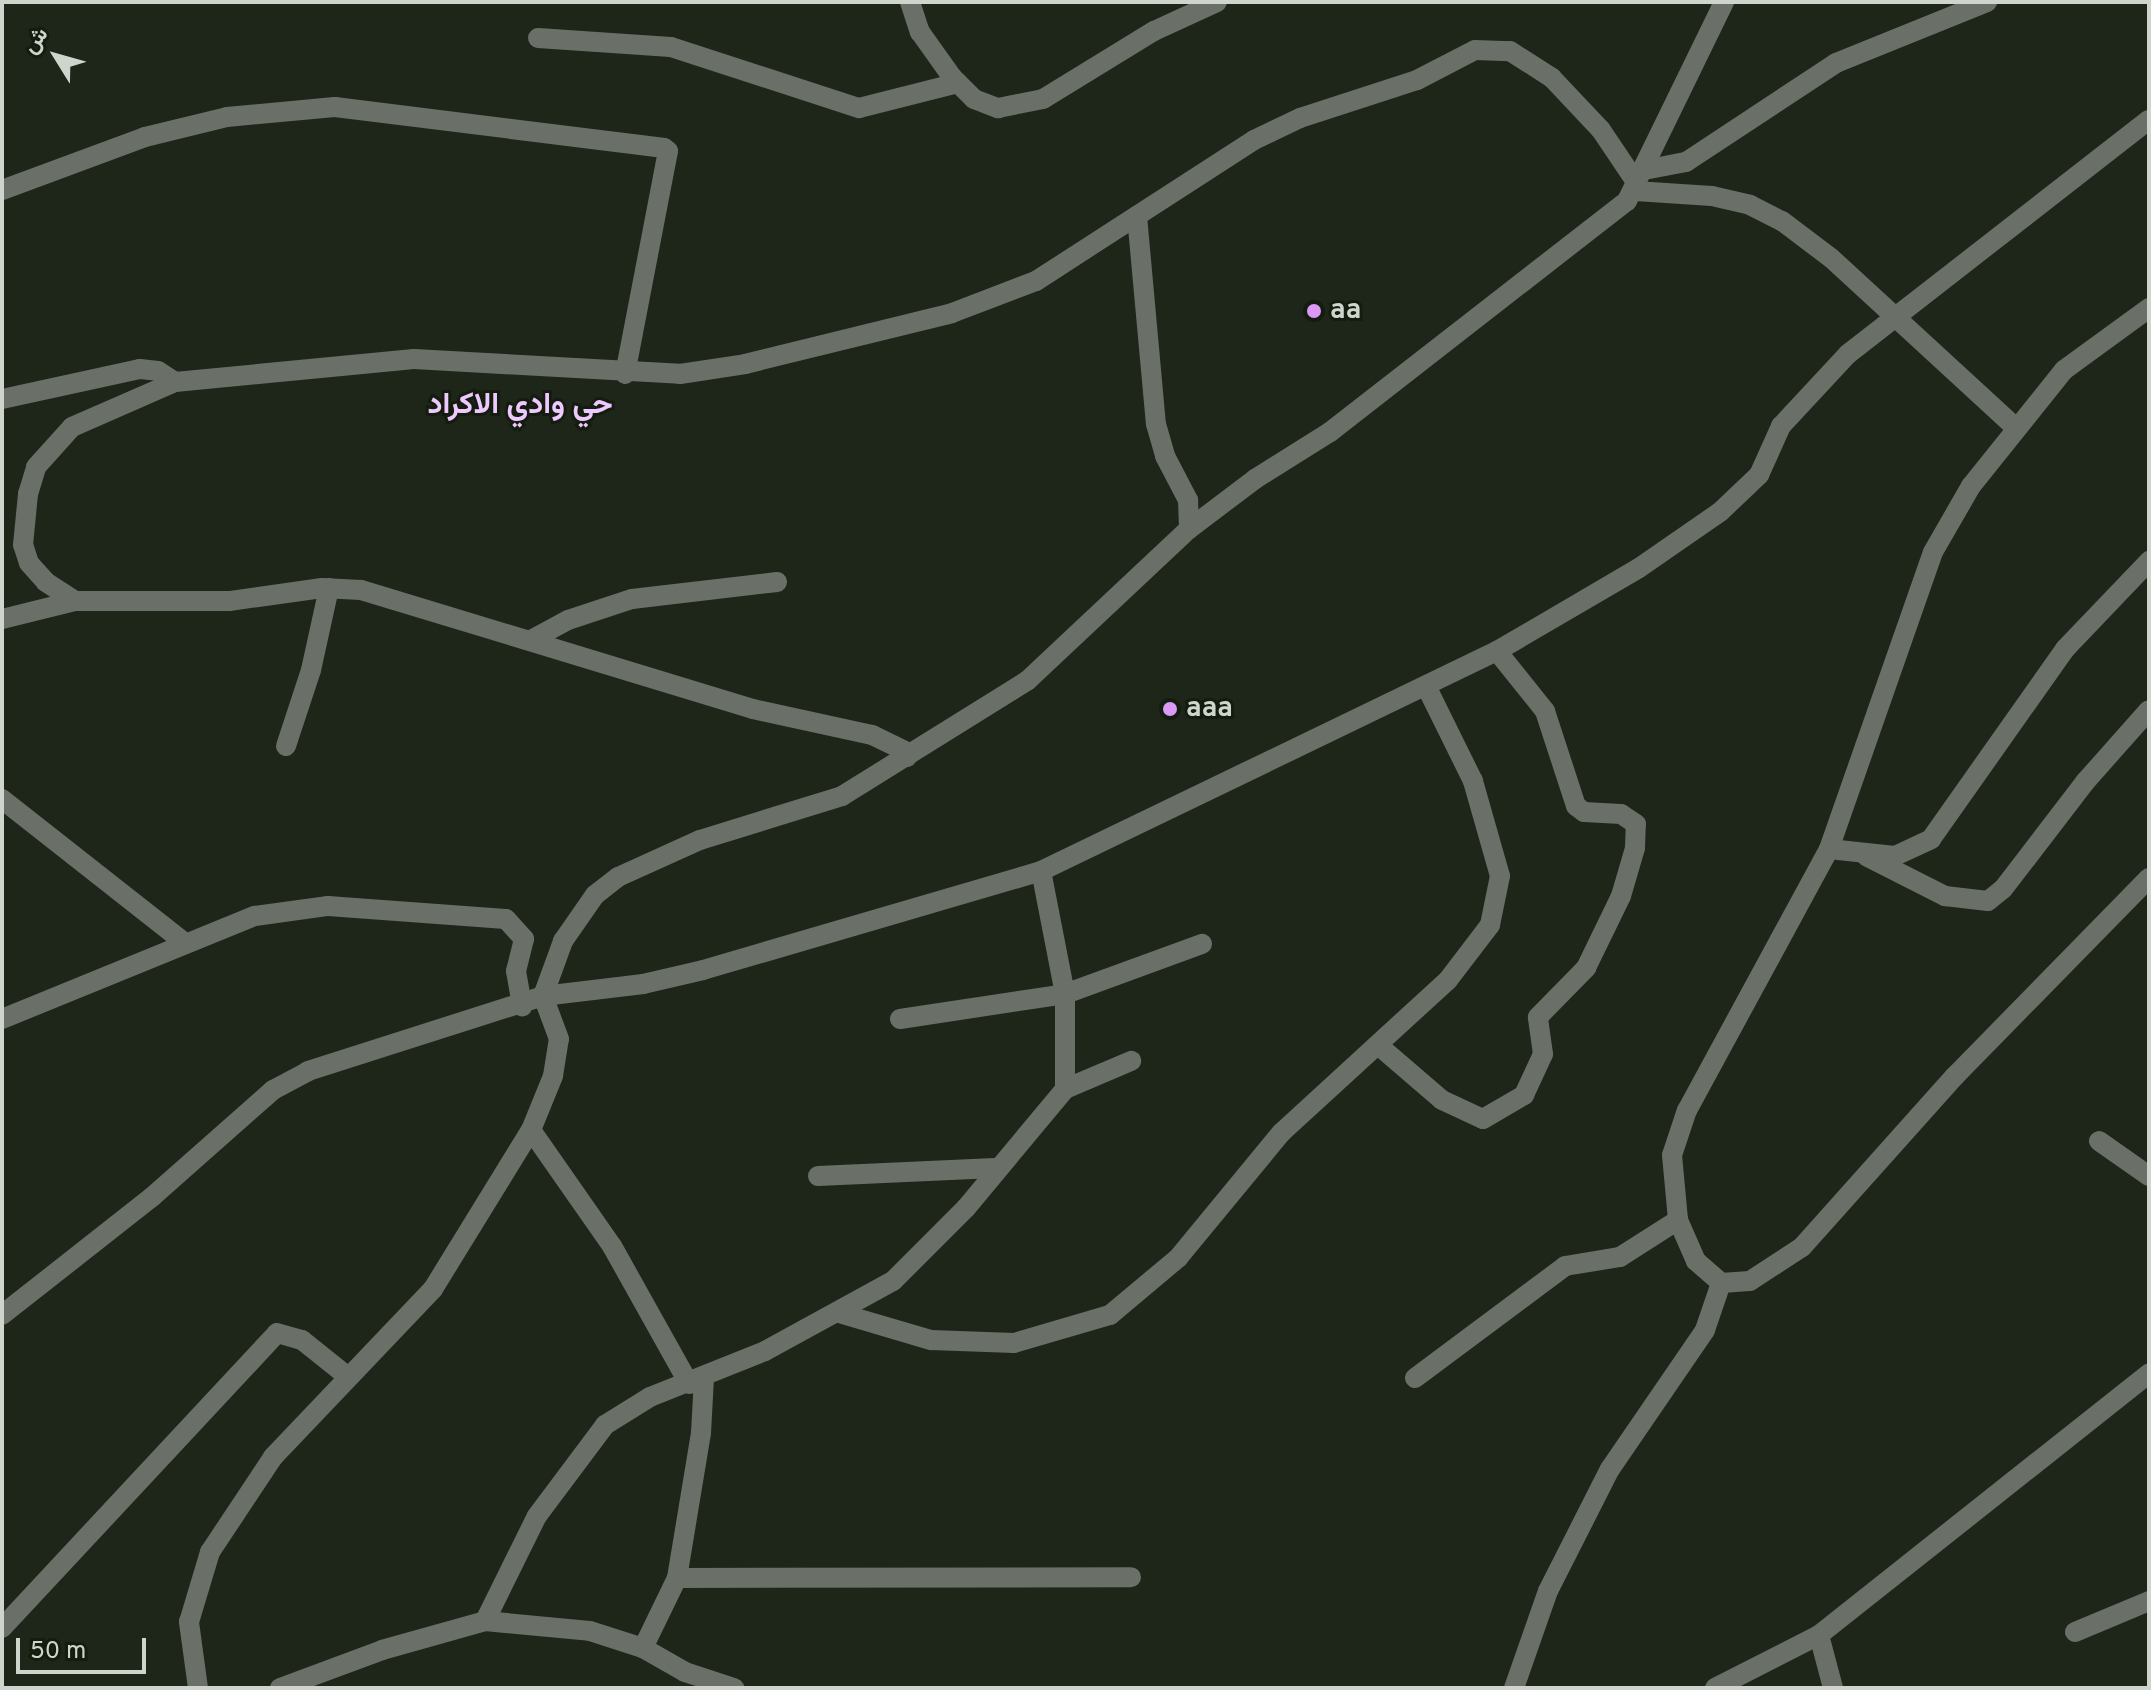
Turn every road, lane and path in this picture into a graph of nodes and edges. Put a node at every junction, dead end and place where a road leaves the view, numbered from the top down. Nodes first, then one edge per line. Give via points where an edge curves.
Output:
1 (910, 2) edge
2 (1217, 2) edge
3 (1724, 2) edge
4 (1987, 2) edge
5 (538, 38) dead end
6 (958, 83) junction
7 (2149, 120) edge
8 (1639, 182) junction
9 (2, 190) edge
10 (1137, 216) junction
11 (2149, 308) edge
12 (1896, 319) junction
13 (625, 374) junction
14 (175, 382) junction
15 (2, 399) edge
16 (2015, 427) junction
17 (1189, 529) junction
18 (2149, 561) edge
19 (777, 582) dead end
20 (329, 588) junction
21 (75, 601) junction
22 (2, 619) edge
23 (531, 640) junction
24 (1497, 651) junction
25 (1427, 688) junction
26 (2149, 710) edge
27 (286, 746) dead end
28 (907, 757) junction
29 (2, 799) edge
30 (1829, 849) junction
31 (1866, 856) junction
32 (1041, 871) junction
33 (2149, 878) edge
34 (184, 942) junction
35 (1202, 944) dead end
36 (1065, 994) junction
37 (543, 996) junction
38 (522, 1006) junction
39 (2, 1019) edge
40 (900, 1019) dead end
41 (1378, 1045) junction
42 (1131, 1061) dead end
43 (1065, 1089) junction
44 (531, 1130) junction
45 (2099, 1141) dead end
46 (995, 1168) junction
47 (818, 1176) dead end
48 (2149, 1176) edge
49 (1678, 1220) junction
50 (1721, 1283) junction
51 (839, 1313) junction
52 (2, 1315) edge
53 (2149, 1373) edge
54 (347, 1376) junction
55 (1415, 1378) dead end
56 (697, 1380) junction
57 (1131, 1577) dead end
58 (677, 1578) junction
59 (2149, 1601) edge
60 (485, 1621) junction
61 (2, 1628) edge
62 (2075, 1632) dead end
63 (1819, 1635) junction
64 (643, 1648) junction
65 (688, 1680) edge
66 (198, 1688) edge
67 (280, 1688) edge
68 (734, 1688) edge
69 (1514, 1688) edge
70 (1715, 1688) edge
71 (1833, 1688) edge

1 - 6 street via 920,32
2 - 6 street via 1154,31 1025,106 983,104
3 - 8 street
4 - 8 street via 1836,63 1686,162
5 - 6 street via 671,47 859,108
7 - 12 street
8 - 10 street via 1601,130 1546,73 1510,51 1475,50 1417,80 1300,118 1254,140
8 - 12 street via 1750,205 1831,258
8 - 17 street via 1330,432
9 - 13 street via 145,137 260,112 335,107 664,148 668,151
10 - 13 street via 1036,281 952,313 745,364
10 - 17 street via 1156,424 1165,456 1188,500
11 - 16 street via 2064,370
12 - 16 street
12 - 24 street via 1848,354 1810,393 1781,426 1759,475 1738,497 1639,568
13 - 14 street via 414,359
14 - 15 street via 158,371 140,369
14 - 21 street via 72,427 36,467 23,520 23,545 46,582
16 - 30 street via 1971,486 1933,552
17 - 28 street via 1027,681
18 - 31 street via 2065,649 1944,827 1917,850
19 - 23 street via 632,599 568,620
20 - 21 street via 229,601
20 - 23 street via 361,590
20 - 27 street via 311,670
21 - 22 street
23 - 28 street via 804,724 872,735 905,751
24 - 25 street
24 - 41 street via 1545,711 1576,806 1584,812 1621,814 1636,824 1621,896 1586,968 1538,1017 1543,1054 1524,1095 1483,1119 1442,1100
25 - 32 street
25 - 41 street via 1477,795 1500,876 1499,896 1490,925 1448,980
26 - 31 street via 1988,901 1945,896
28 - 37 street via 842,796 711,836 618,877 595,895 573,924
29 - 34 street
30 - 31 street
30 - 49 street via 1687,1110 1672,1155
32 - 36 street
32 - 37 street via 703,970 643,984
33 - 50 street via 1955,1076 1802,1247 1750,1281
34 - 38 street via 255,916 328,906 506,919 524,939 516,971
34 - 39 street
35 - 36 street
36 - 40 street
36 - 43 street
37 - 38 street
37 - 44 street via 559,1039 553,1076
38 - 52 street via 384,1043 273,1090 152,1197
41 - 51 street via 1281,1133 1178,1258 1110,1315 1014,1343 931,1340
42 - 43 street
43 - 46 street
44 - 54 street via 433,1289
44 - 56 street
45 - 48 street
46 - 47 street
46 - 51 street via 966,1208 893,1281
49 - 50 street via 1696,1261
49 - 55 street via 1620,1257 1565,1266
50 - 69 street via 1705,1330 1610,1469 1561,1564
51 - 56 street
53 - 63 street
54 - 61 street via 302,1340 277,1333
54 - 66 street via 273,1457 205,1562 188,1639
56 - 58 street via 701,1433
56 - 60 street via 624,1410 605,1425 537,1516
57 - 58 street
58 - 64 street
59 - 62 street
60 - 64 street via 590,1631
60 - 67 street via 382,1650
63 - 70 street
63 - 71 street
64 - 65 street
65 - 68 street

